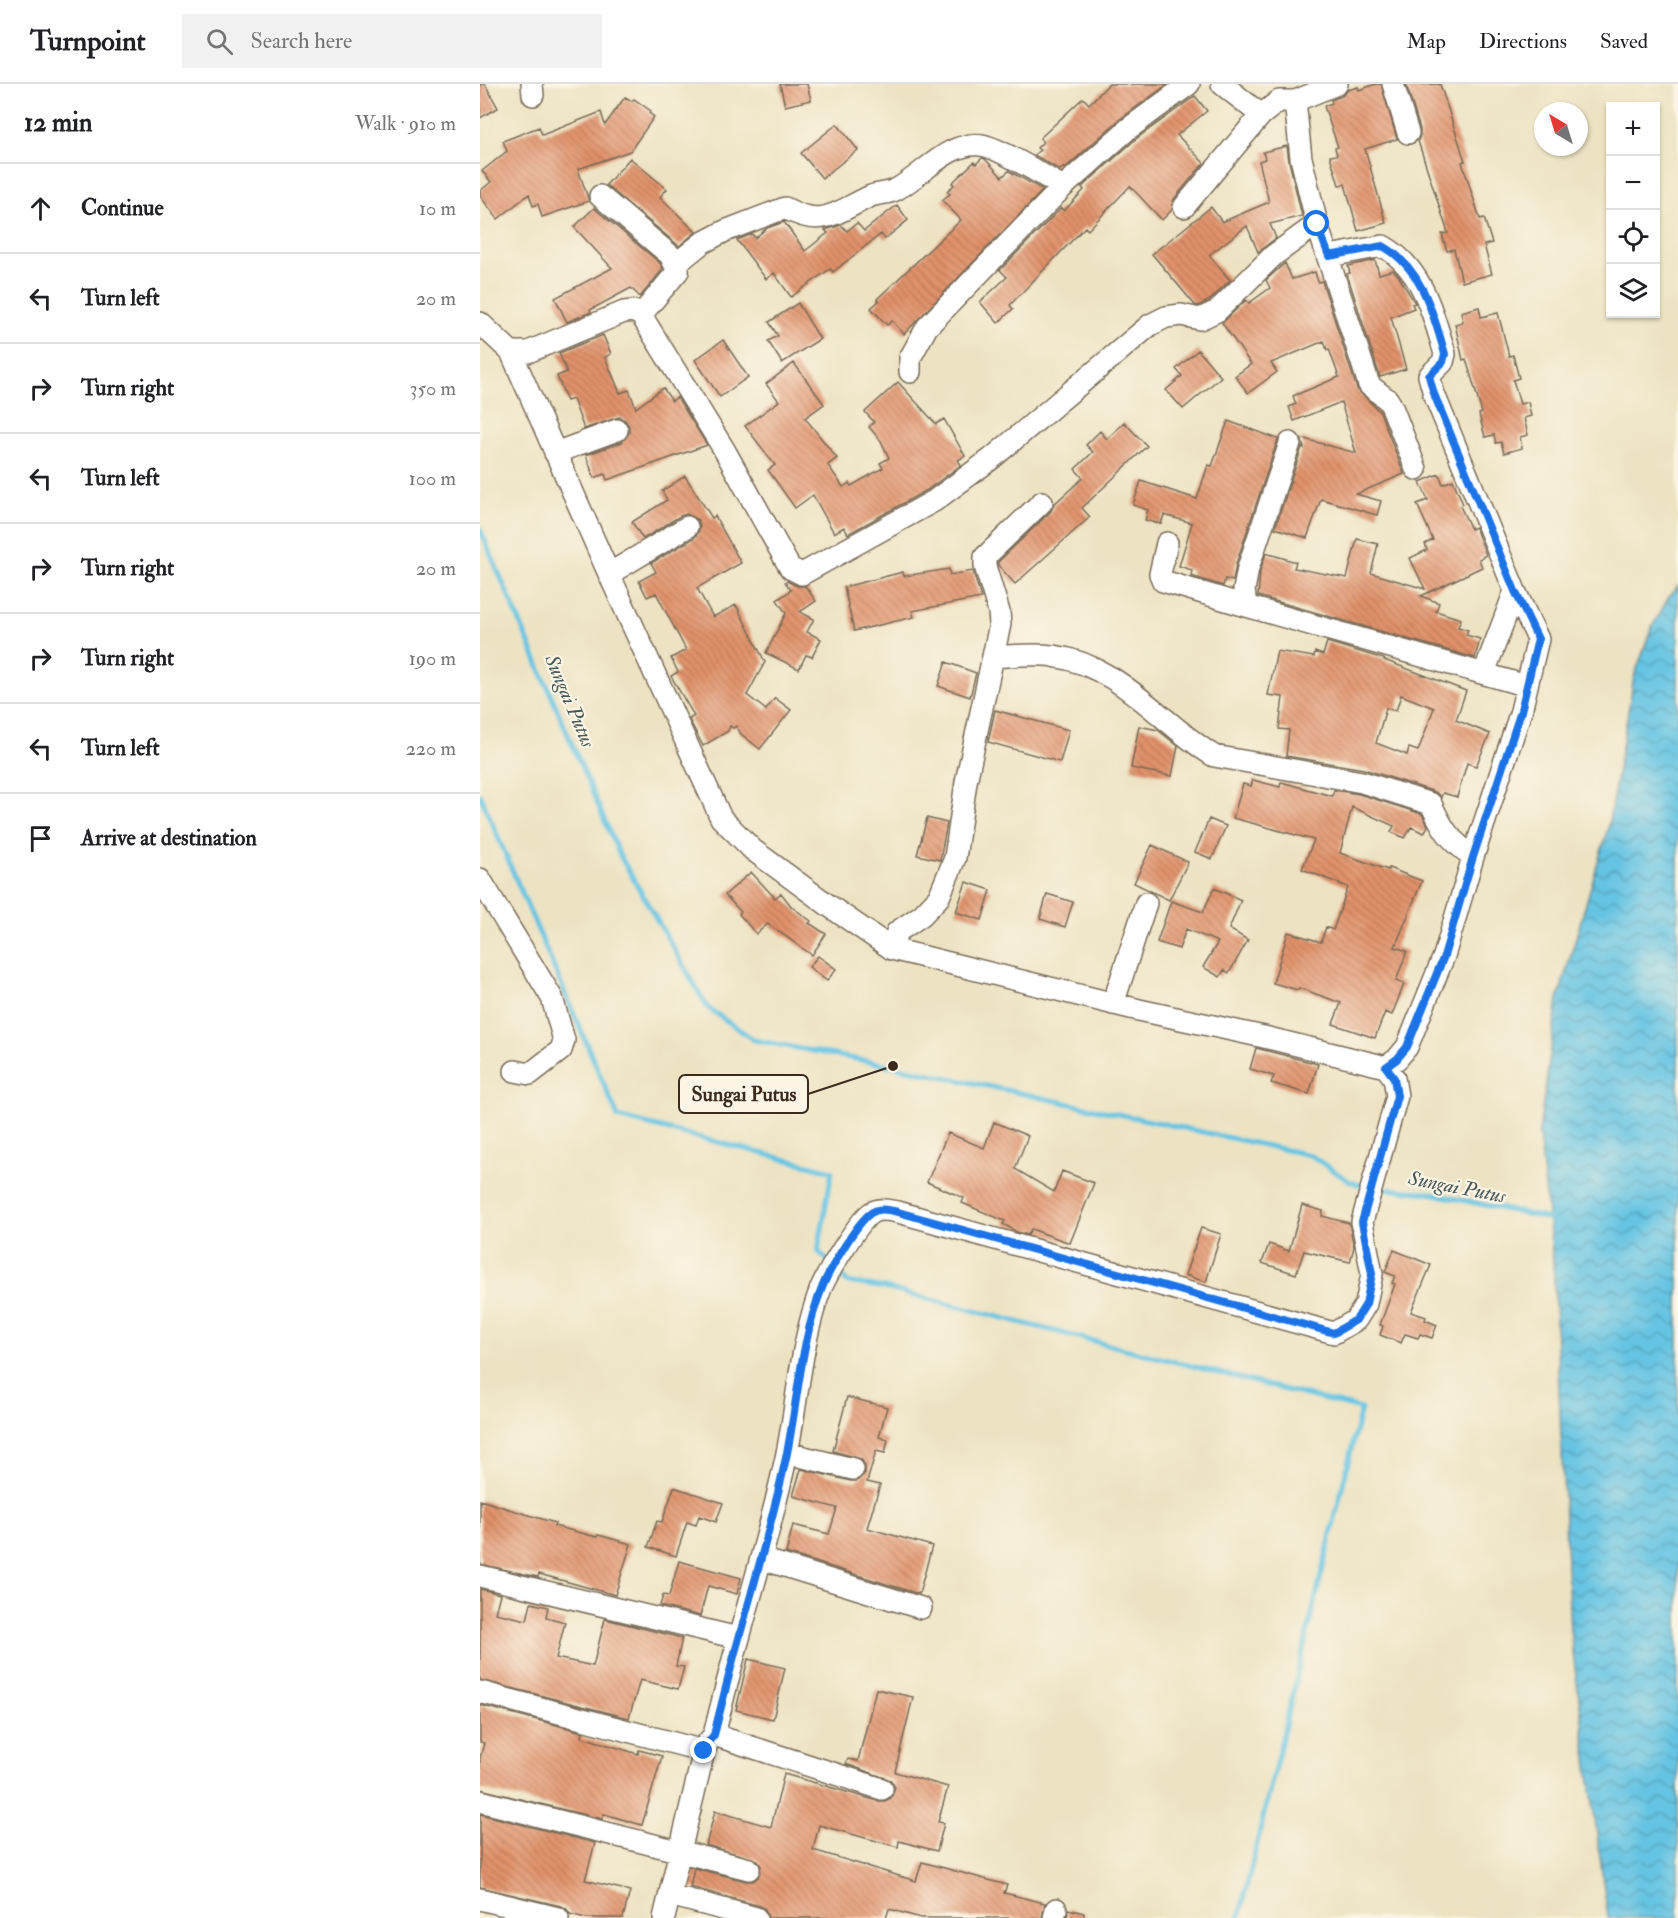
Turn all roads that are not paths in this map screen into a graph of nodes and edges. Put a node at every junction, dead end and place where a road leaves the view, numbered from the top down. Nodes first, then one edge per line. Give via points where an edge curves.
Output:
1 (1190, 84) edge
2 (1221, 84) edge
3 (1337, 84) edge
4 (1393, 84) edge
5 (1283, 95) edge
6 (1261, 115) junction
7 (1408, 133) dead end
8 (1064, 187) junction
9 (600, 196) dead end
10 (1184, 207) dead end
11 (1317, 224) junction
12 (1329, 256) junction
13 (676, 264) junction
14 (641, 315) junction
15 (480, 322) edge
16 (511, 352) junction
17 (910, 372) dead end
18 (617, 430) dead end
19 (1290, 443) dead end
20 (555, 453) junction
21 (1416, 469) dead end
22 (1042, 502) dead end
23 (687, 527) dead end
24 (1167, 543) dead end
25 (609, 574) junction
26 (1515, 591) junction
27 (1246, 606) junction
28 (993, 657) junction
29 (1484, 673) junction
30 (1527, 686) junction
31 (1473, 857) junction
32 (480, 879) edge
33 (1146, 903) dead end
34 (892, 948) junction
35 (1113, 1004) junction
36 (1386, 1067) junction
37 (515, 1071) dead end
38 (787, 1453) junction
39 (853, 1469) dead end
40 (762, 1559) junction
41 (480, 1576) edge
42 (921, 1608) dead end
43 (738, 1638) junction
44 (480, 1692) edge
45 (709, 1743) junction
46 (882, 1790) dead end
47 (480, 1801) edge
48 (681, 1851) junction
49 (749, 1869) dead end
50 (670, 1895) junction
51 (480, 1899) edge
52 (558, 1918) edge
53 (664, 1918) edge
54 (756, 1918) edge

1 - 8 street via 1128,129
2 - 6 street
3 - 5 street
4 - 7 street
5 - 6 street
5 - 11 street
6 - 10 street
8 - 13 street via 997,151 982,145 965,145 895,191 873,195 818,220 785,208 724,231
8 - 17 street via 927,327 910,358
9 - 13 street
11 - 12 street
11 - 14 street via 1274,255 1217,310 1200,319 1166,317 1150,326 991,459 934,501 802,574 790,568 725,451
12 - 21 street via 1369,385 1392,407
12 - 26 street via 1383,246 1405,262 1429,300 1445,354 1443,362 1429,376 1434,394
13 - 14 street via 676,276
14 - 16 street via 624,312 528,352
15 - 16 street
16 - 20 street
18 - 20 street
19 - 27 street via 1248,568
20 - 25 street
22 - 28 street via 985,557 1000,624
23 - 25 street
24 - 27 street via 1160,574 1163,580
25 - 34 street via 721,818 753,850
26 - 29 street
26 - 30 street via 1538,639
27 - 29 street
28 - 31 street via 1052,656 1091,666 1125,685 1214,756 1362,782 1431,804 1448,836
28 - 34 street via 966,782 955,858 939,897 897,932
29 - 30 street
30 - 31 street
31 - 36 street via 1444,956 1407,1047
32 - 37 street via 552,998 564,1040 561,1050 530,1074
33 - 35 street
34 - 35 street
35 - 36 street
36 - 38 street via 1394,1078 1397,1096 1362,1222 1372,1274 1366,1304 1356,1320 1334,1333 886,1209 872,1211 859,1225 822,1286 803,1357
38 - 39 street
38 - 40 street
40 - 42 street
40 - 43 street
41 - 43 street
43 - 45 street
44 - 45 street
45 - 46 street
45 - 48 street
47 - 48 street
48 - 49 street
48 - 50 street
50 - 53 street
50 - 54 street
51 - 52 street

